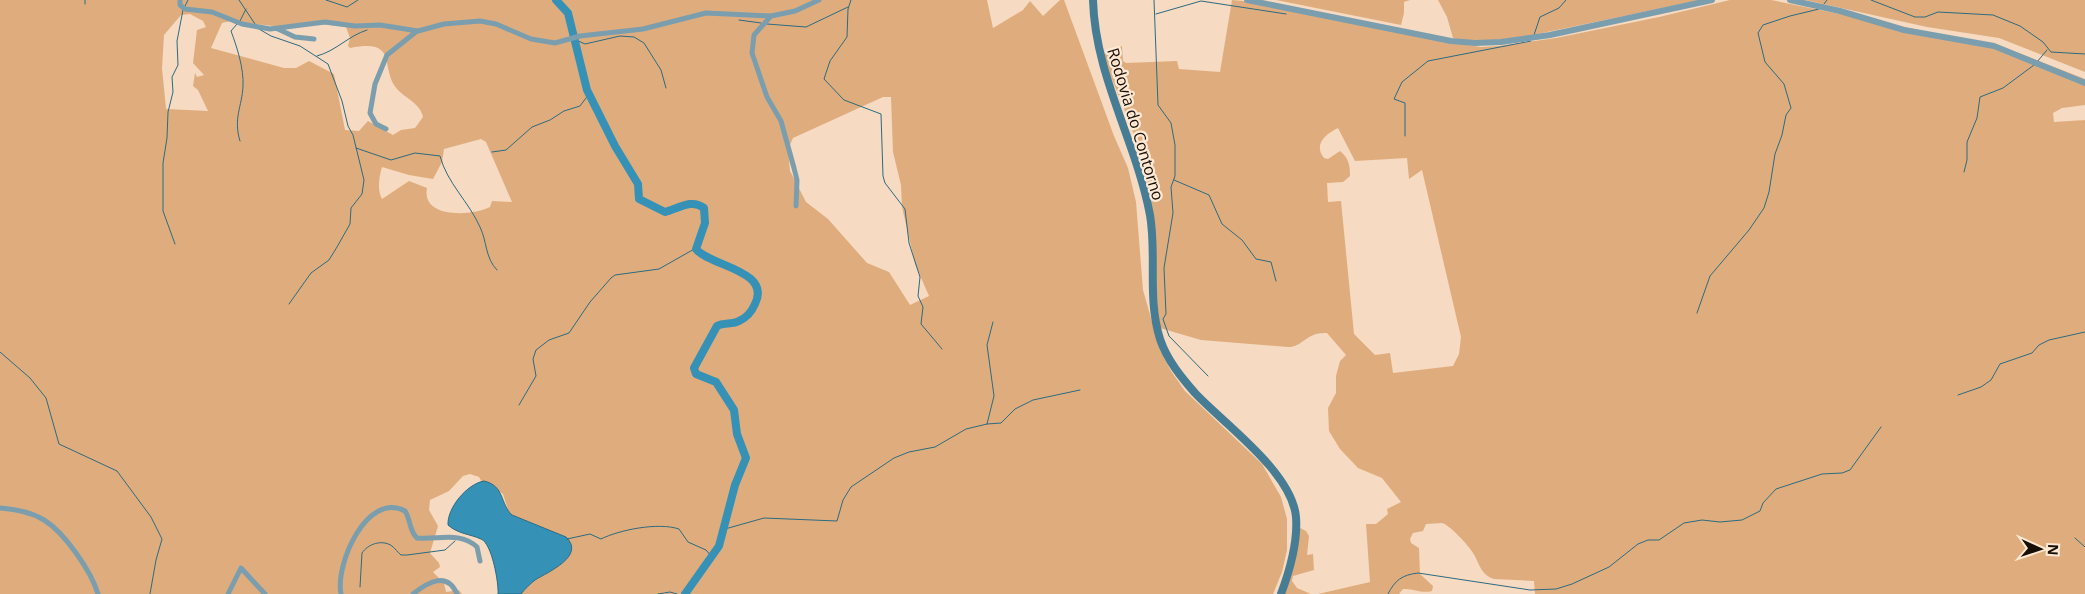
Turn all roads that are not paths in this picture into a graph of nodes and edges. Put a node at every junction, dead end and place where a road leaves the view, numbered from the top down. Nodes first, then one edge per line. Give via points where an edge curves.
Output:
1 (180, 0) edge
2 (819, 0) edge
3 (1093, 0) edge
4 (1247, 0) edge
5 (1712, 0) edge
6 (1790, 0) edge
7 (771, 16) junction
8 (278, 29) junction
9 (418, 31) junction
10 (314, 39) dead end
11 (2085, 83) edge
12 (386, 129) dead end
13 (796, 206) dead end
14 (0, 508) edge
15 (480, 561) dead end
16 (98, 594) edge
17 (228, 594) edge
18 (265, 594) edge
19 (341, 594) edge
20 (413, 594) edge
21 (457, 594) edge
22 (1281, 594) edge

1 - 8 street via 185,9 202,9 242,24
2 - 7 street
3 - 22 main road, Rodovia do Contorno via 1098,49 1132,148 1150,216 1152,293 1160,339 1178,374 1213,412 1259,452 1289,494 1296,514 1296,535
4 - 5 street via 1450,41 1475,43 1550,35
6 - 11 street via 1904,30 1994,46
7 - 9 street via 706,13 643,29 570,37 546,43 496,24 480,22 444,24
7 - 13 street via 754,35 752,53 767,97 781,121 797,180
8 - 9 street via 325,22
8 - 10 street via 295,37
9 - 12 street via 390,52 375,84 370,113 376,124
14 - 16 street via 32,515 53,527 86,568
15 - 19 street via 477,547 464,539 443,536 417,538 412,534 405,511 393,508 367,521 352,539 343,564
17 - 18 street via 241,568
20 - 21 street via 436,580 444,580

